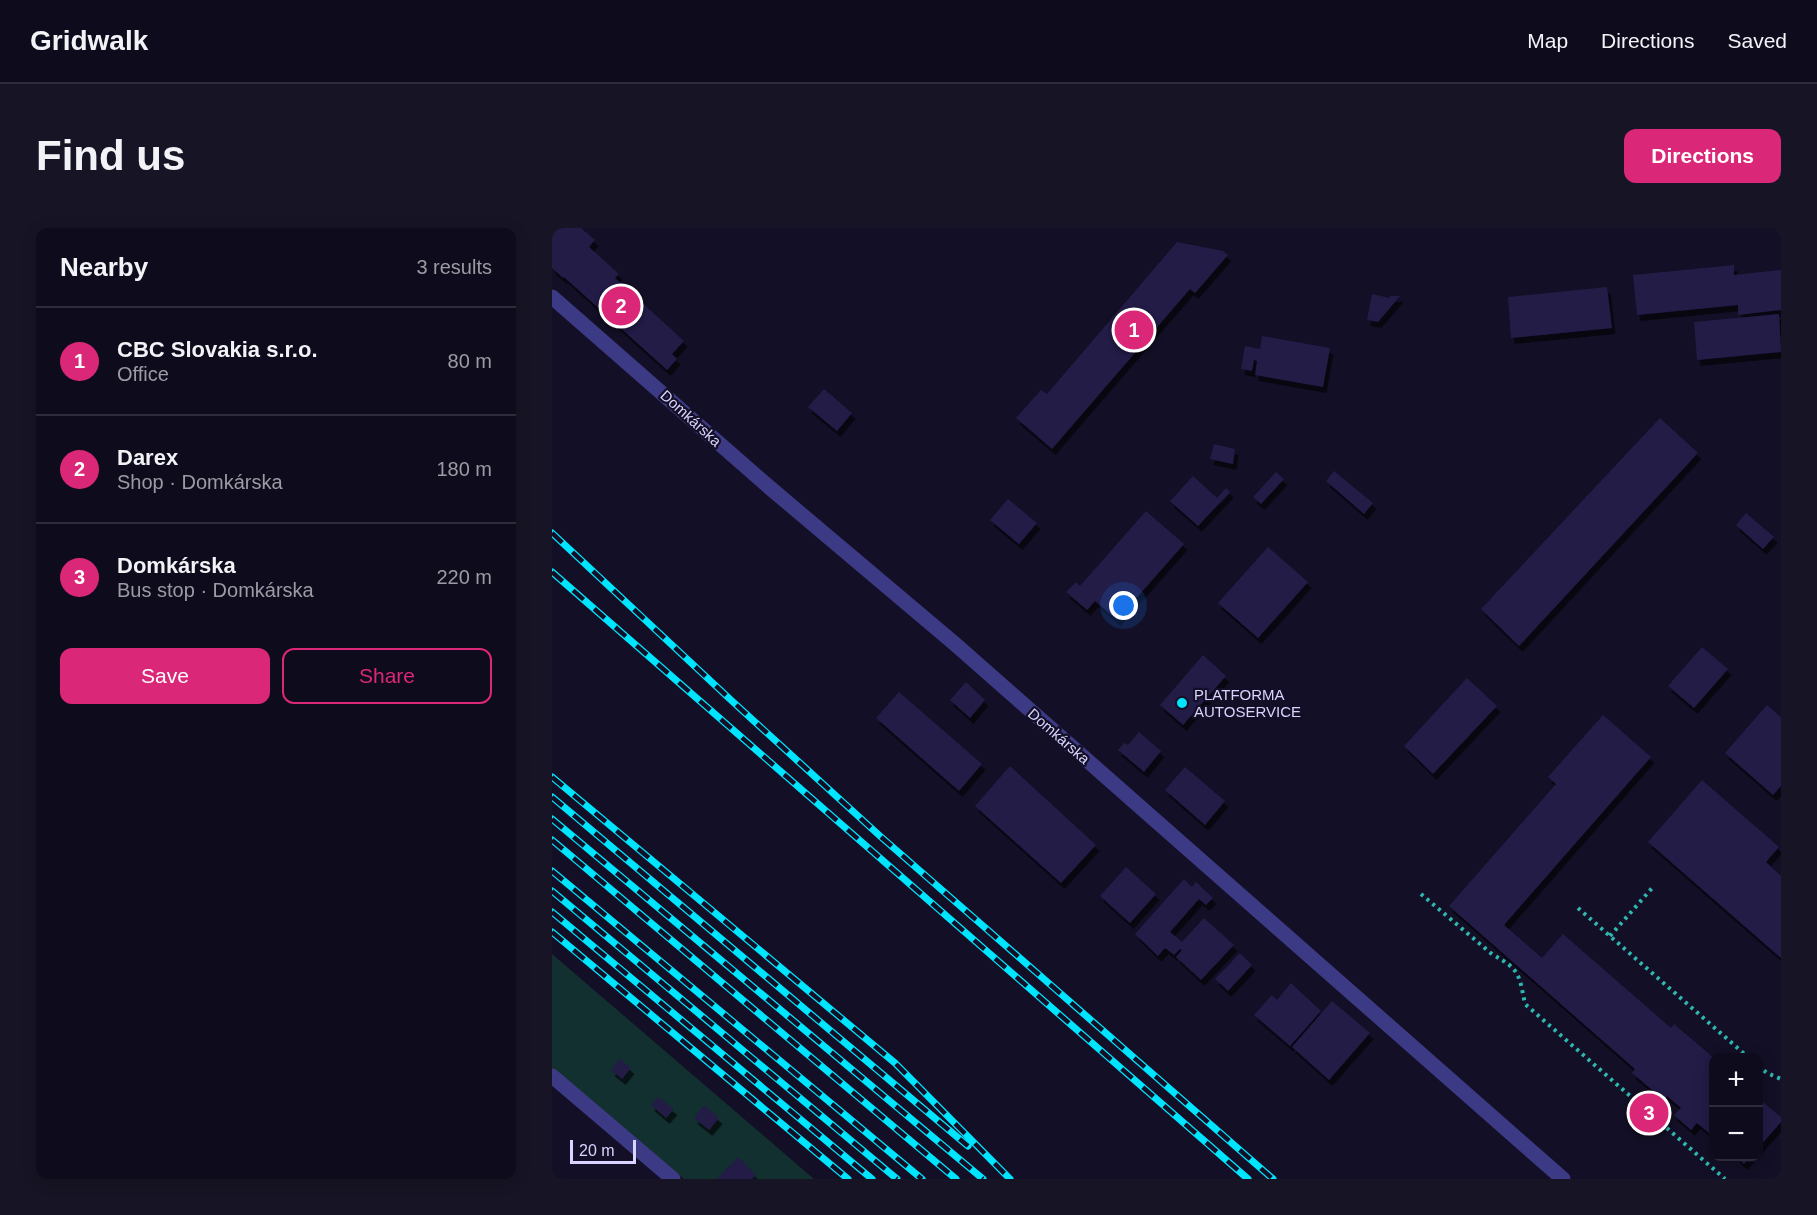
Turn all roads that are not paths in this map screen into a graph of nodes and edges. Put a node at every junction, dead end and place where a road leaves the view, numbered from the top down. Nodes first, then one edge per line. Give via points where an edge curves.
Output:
1 (552, 297) edge
2 (552, 1076) edge
3 (673, 1179) edge
4 (1563, 1179) edge

1 - 4 street, Domkárska via 955,644
2 - 3 street

